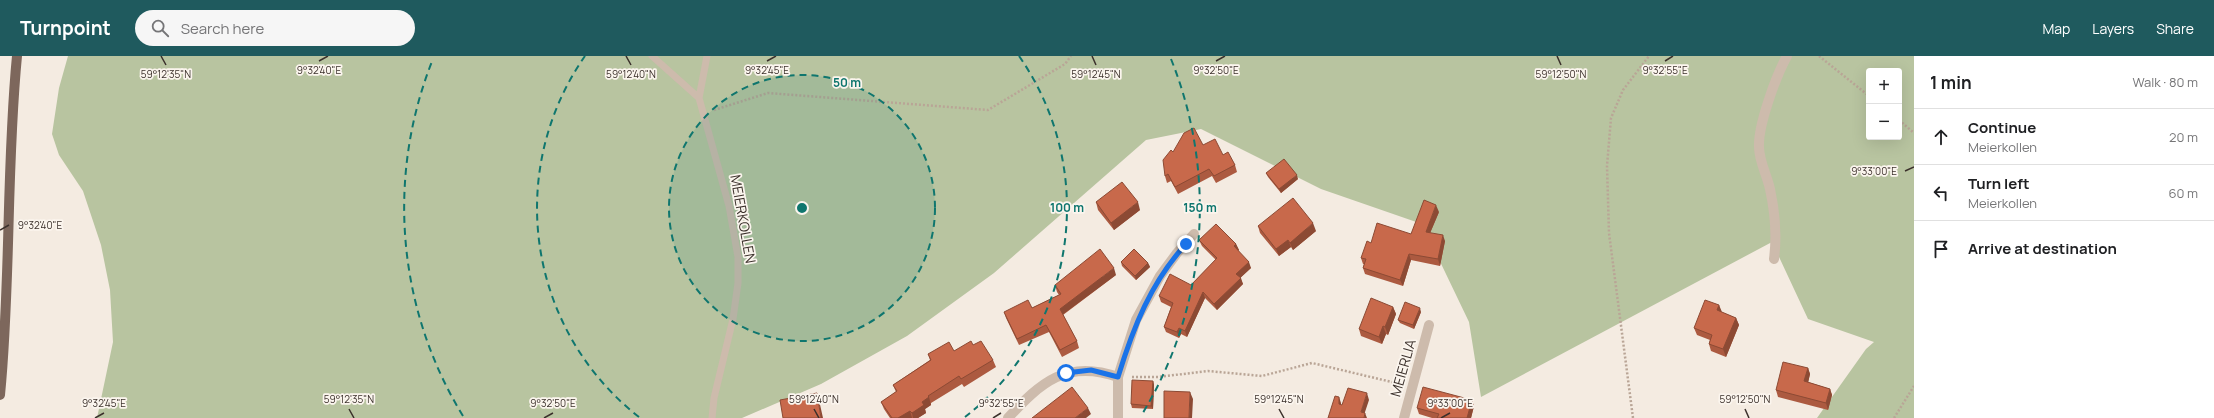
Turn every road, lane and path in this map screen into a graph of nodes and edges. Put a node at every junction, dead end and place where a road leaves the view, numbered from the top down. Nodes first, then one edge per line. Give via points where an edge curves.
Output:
1 (17, 56) edge
2 (652, 56) edge
3 (707, 56) edge
4 (1072, 56) edge
5 (1649, 56) edge
6 (1787, 56) edge
7 (1819, 56) edge
8 (1866, 94) edge
9 (699, 98) junction
10 (704, 114) junction
11 (1902, 123) edge
12 (1914, 133) edge
13 (1194, 234) dead end
14 (1774, 259) dead end
15 (1429, 325) dead end
16 (1118, 377) junction
17 (1914, 386) edge
18 (1412, 387) junction
19 (0, 395) edge
20 (712, 418) edge
21 (1008, 418) edge
22 (1118, 418) edge
23 (1404, 418) edge
24 (1633, 418) edge
25 (1894, 418) edge

1 - 19 main road via 11,129 7,286
2 - 9 lane
3 - 9 lane, MEIERKOLLEN
4 - 10 path via 1065,64 988,110 768,93
5 - 24 path via 1623,90 1611,118 1607,166 1609,233
6 - 14 street via 1773,86 1758,147 1771,197 1776,237
7 - 8 path
9 - 10 lane, MEIERKOLLEN
10 - 20 lane, MEIERKOLLEN via 730,206 738,257 738,283 733,319 714,398
11 - 12 path
13 - 16 street via 1177,253 1146,300 1136,320
15 - 18 street, MEIERLIA
16 - 18 path via 1158,377 1208,371 1262,376 1312,363
16 - 21 street via 1091,370 1055,377 1029,395
16 - 22 street
17 - 25 path
18 - 23 street, MEIERLIA

